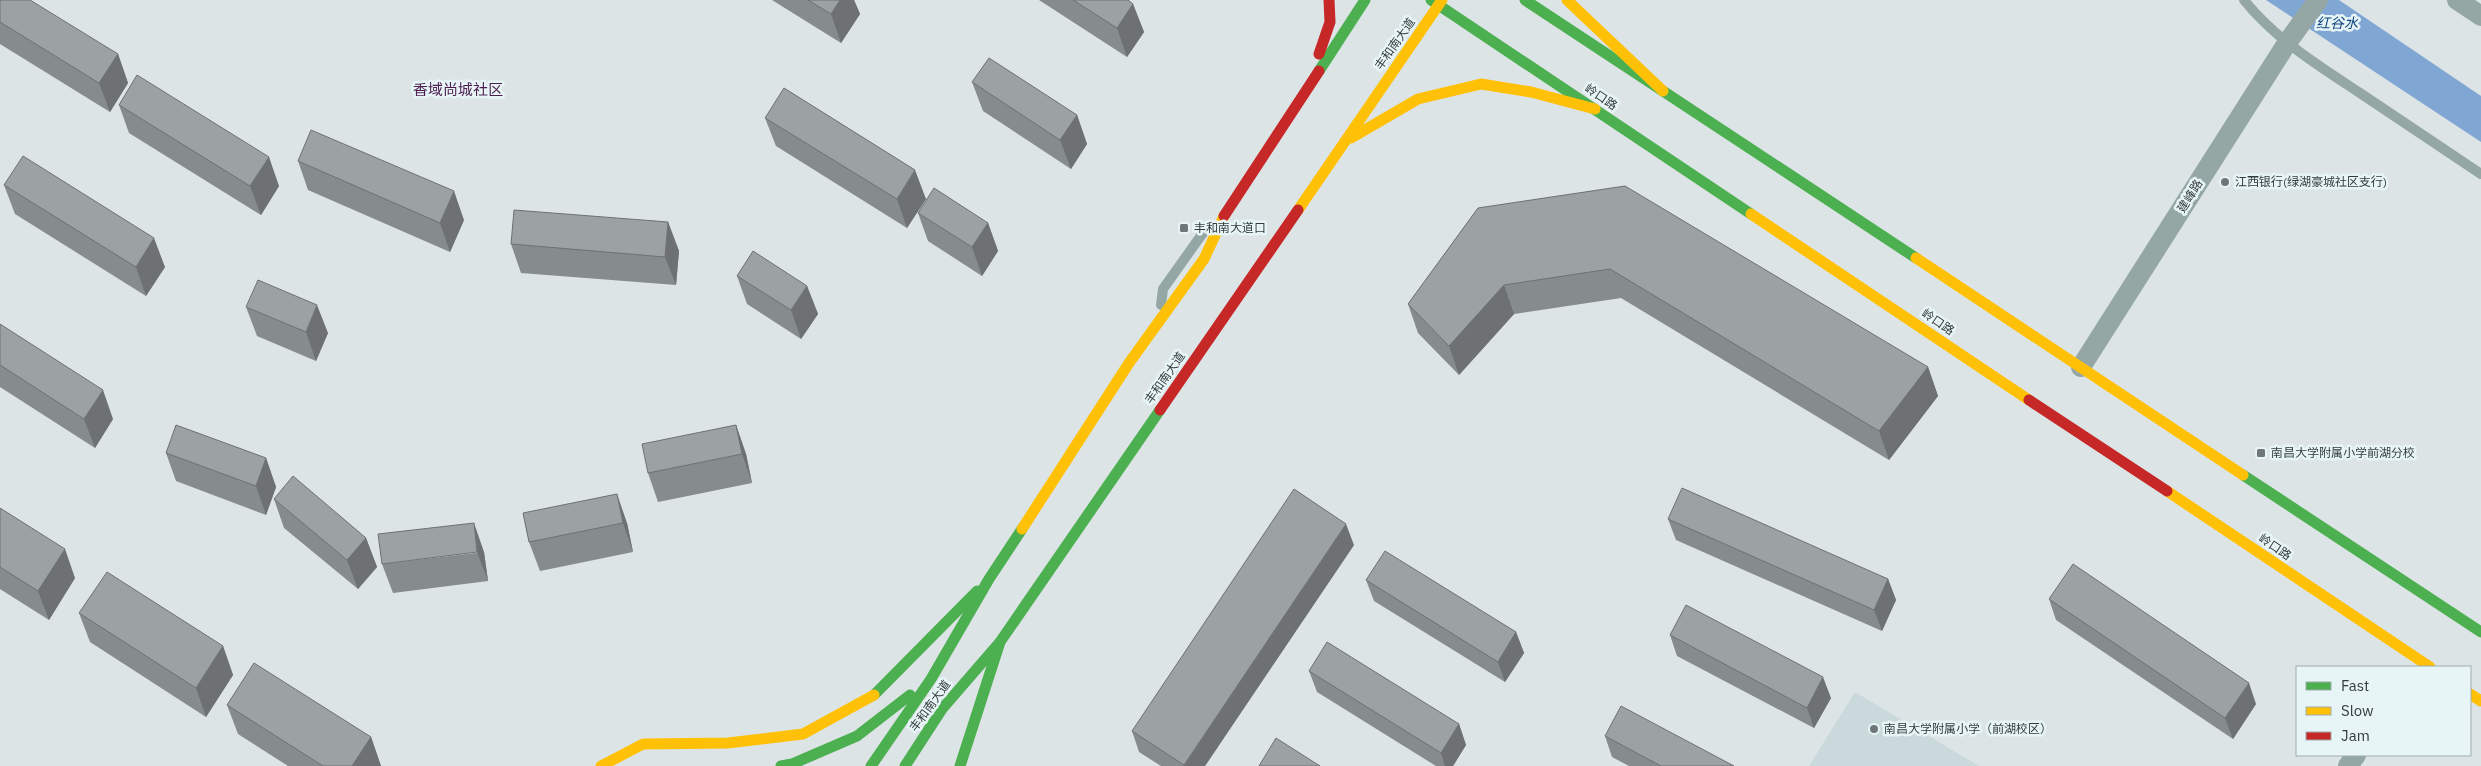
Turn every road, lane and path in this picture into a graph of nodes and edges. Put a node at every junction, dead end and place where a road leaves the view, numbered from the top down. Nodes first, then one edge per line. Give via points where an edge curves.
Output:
1 (1329, 0) edge
2 (1365, 0) edge
3 (1525, 0) edge
4 (1567, 0) edge
5 (2244, 0) edge
6 (2318, 0) edge
7 (2457, 0) edge
8 (1437, 2) edge
9 (2481, 16) edge
10 (2288, 43) junction
11 (1309, 86) junction
12 (1663, 91) junction
13 (1594, 109) junction
14 (1343, 143) junction
15 (2481, 174) edge
16 (1225, 215) junction
17 (1158, 321) junction
18 (2081, 367) junction
19 (989, 579) junction
20 (2481, 632) edge
21 (1000, 642) junction
22 (2422, 665) edge
23 (930, 678) junction
24 (942, 708) junction
25 (932, 747) dead end
26 (602, 766) edge
27 (781, 766) edge
28 (871, 766) edge
29 (905, 766) edge
30 (960, 766) edge

1 - 11 street via 1330,22
2 - 11 street, 丰和南大道
3 - 12 street
4 - 12 street
5 - 10 lane
6 - 10 street, 建峰路
7 - 9 street
8 - 13 street, 岭口路
8 - 14 street, 丰和南大道
10 - 15 lane
10 - 18 street, 建峰路
11 - 16 street, 丰和南大道
12 - 18 street
13 - 14 street via 1531,92 1480,84 1418,99
13 - 22 street, 岭口路
14 - 21 street, 丰和南大道
16 - 17 street, 丰和南大道 via 1204,259
16 - 17 lane via 1205,230 1163,289
17 - 19 street, 丰和南大道
18 - 20 street
19 - 23 street, 丰和南大道
19 - 26 street via 872,697 803,734 728,743 643,744
21 - 24 street, 丰和南大道
21 - 30 street
23 - 27 street via 857,736
23 - 28 street, 丰和南大道
24 - 25 street
24 - 29 street, 丰和南大道

